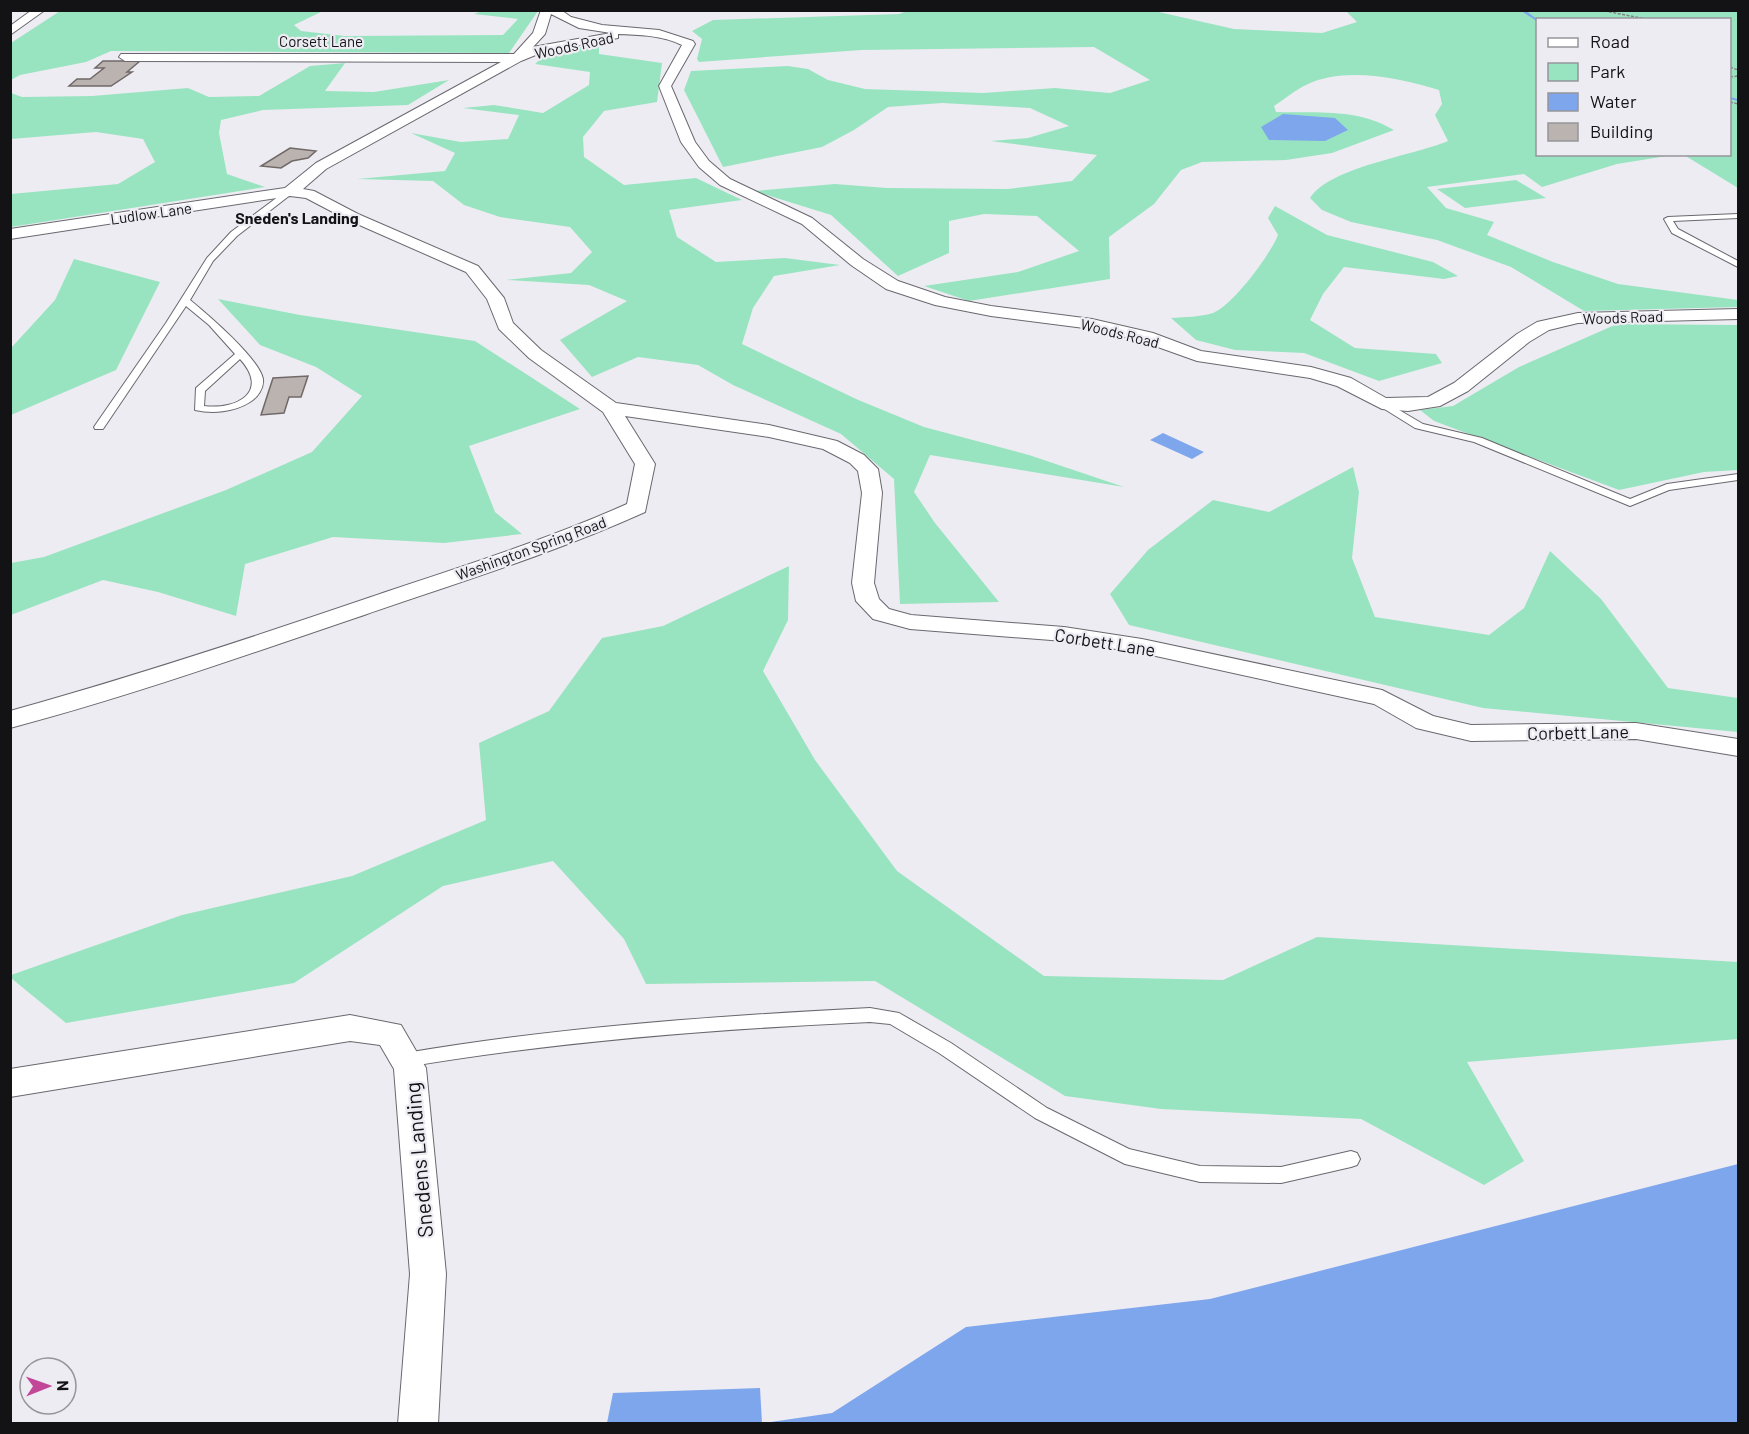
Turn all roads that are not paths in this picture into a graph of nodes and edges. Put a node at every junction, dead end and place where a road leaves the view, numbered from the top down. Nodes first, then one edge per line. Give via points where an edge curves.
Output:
1 (40, 10) edge
2 (547, 10) edge
3 (553, 10) edge
4 (10, 32) edge
5 (632, 33) junction
6 (125, 57) dead end
7 (517, 58) junction
8 (290, 192) junction
9 (1738, 216) edge
10 (10, 234) edge
11 (1738, 264) edge
12 (184, 300) junction
13 (1738, 314) edge
14 (240, 354) junction
15 (1382, 403) junction
16 (610, 408) junction
17 (99, 427) dead end
18 (1738, 477) edge
19 (10, 720) edge
20 (1738, 748) edge
21 (406, 1060) junction
22 (10, 1083) edge
23 (1351, 1159) dead end
24 (418, 1424) edge

1 - 4 street
2 - 7 street via 539,34
3 - 5 street, Woods Road via 575,22
5 - 7 street, Woods Road via 551,47
5 - 15 street, Woods Road via 680,38 689,44 665,86 688,142 704,164 725,182 807,221 892,285 941,301 991,311 1092,324 1147,337 1197,356 1311,373 1344,382
6 - 7 street, Corsett Lane
7 - 8 street via 321,166
8 - 10 street, Ludlow Lane
8 - 12 lane via 223,244
8 - 16 street, Washington Spring Road via 309,194 472,269 495,298 505,325 535,354
9 - 11 lane via 1668,219 1675,231
12 - 14 lane
12 - 17 lane
13 - 15 street, Woods Road via 1578,318 1552,324 1523,338 1461,387 1433,402
14 - 14 lane via 259,377 254,396 220,410 199,408 201,390
15 - 18 lane via 1419,426 1478,440 1630,503 1667,487
16 - 19 street, Washington Spring Road via 645,464 637,507 578,535 261,642
16 - 20 street, Corbett Lane via 769,431 830,445 857,459 868,469 872,493 863,583 868,601 881,614 910,622 1064,634 1142,646 1382,698 1425,722 1471,733 1636,731
21 - 22 street, Snedens Landing via 390,1034 350,1028
21 - 23 lane via 674,1025 870,1015 893,1018 1041,1113 1125,1156 1200,1174 1281,1175
21 - 24 street, Snedens Landing via 410,1068 428,1274

